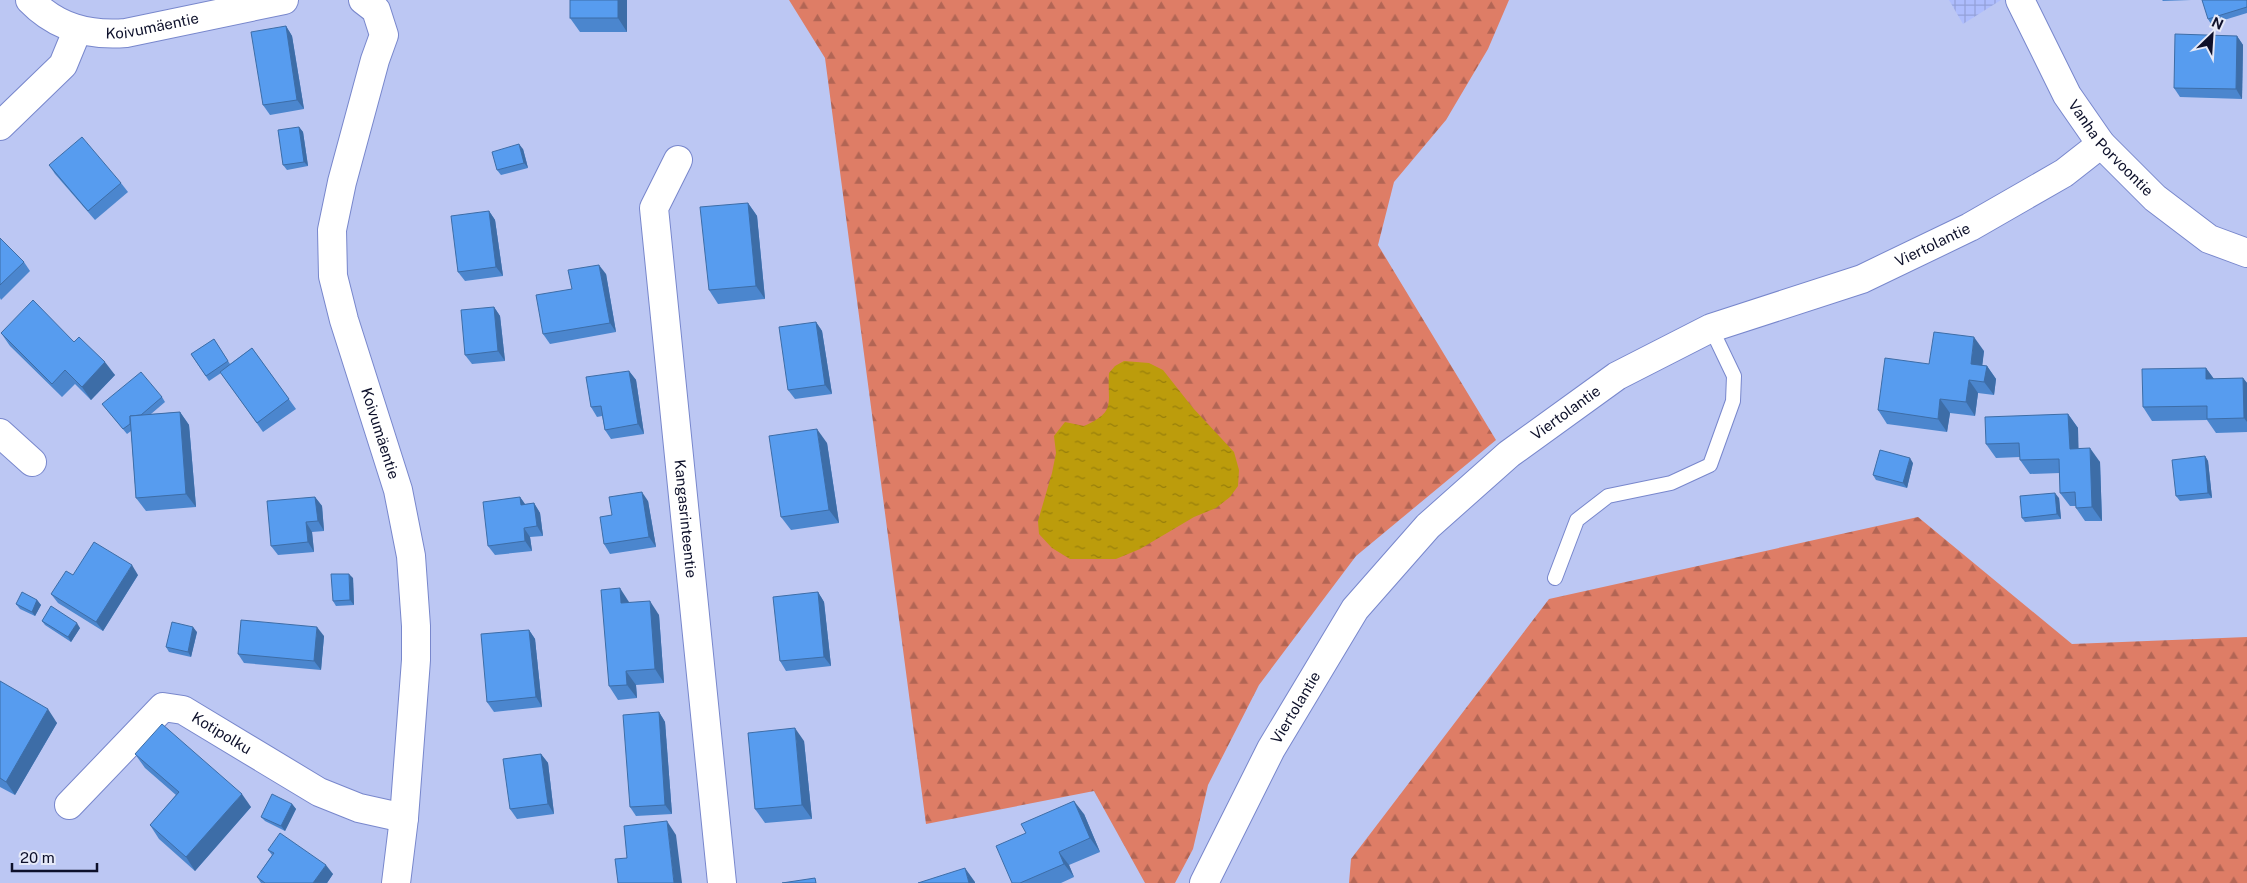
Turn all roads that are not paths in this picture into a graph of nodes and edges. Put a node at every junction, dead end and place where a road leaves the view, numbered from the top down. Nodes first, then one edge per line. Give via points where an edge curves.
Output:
1 (30, 0) edge
2 (284, 0) edge
3 (363, 0) edge
4 (2020, 0) edge
5 (77, 31) junction
6 (0, 126) edge
7 (2101, 144) junction
8 (678, 160) dead end
9 (2247, 253) edge
10 (1711, 328) junction
11 (0, 433) edge
12 (32, 462) dead end
13 (1555, 578) dead end
14 (69, 805) dead end
15 (404, 818) junction
16 (396, 883) edge
17 (722, 883) edge
18 (1204, 883) edge

1 - 5 street, Koivumäentie via 45,14
2 - 5 street, Koivumäentie via 126,33
3 - 15 street, Koivumäentie via 376,10 384,35 342,182 332,230 333,276 398,490 411,556 416,660
4 - 7 street, Vanha Porvoontie via 2067,96
5 - 6 street via 63,65
7 - 9 street, Vanha Porvoontie via 2155,198 2209,239
7 - 10 street, Viertolantie via 2064,173 1970,227 1862,279
8 - 17 street, Kangasrinteentie via 654,208
10 - 13 lane via 1734,376 1733,401 1710,465 1671,483 1608,496 1577,520
10 - 18 street, Viertolantie via 1617,376 1509,454 1428,526 1355,609 1271,749
11 - 12 street
14 - 15 street, Kotipolku via 164,707 183,710 319,792 359,808
15 - 16 street, Koivumäentie

